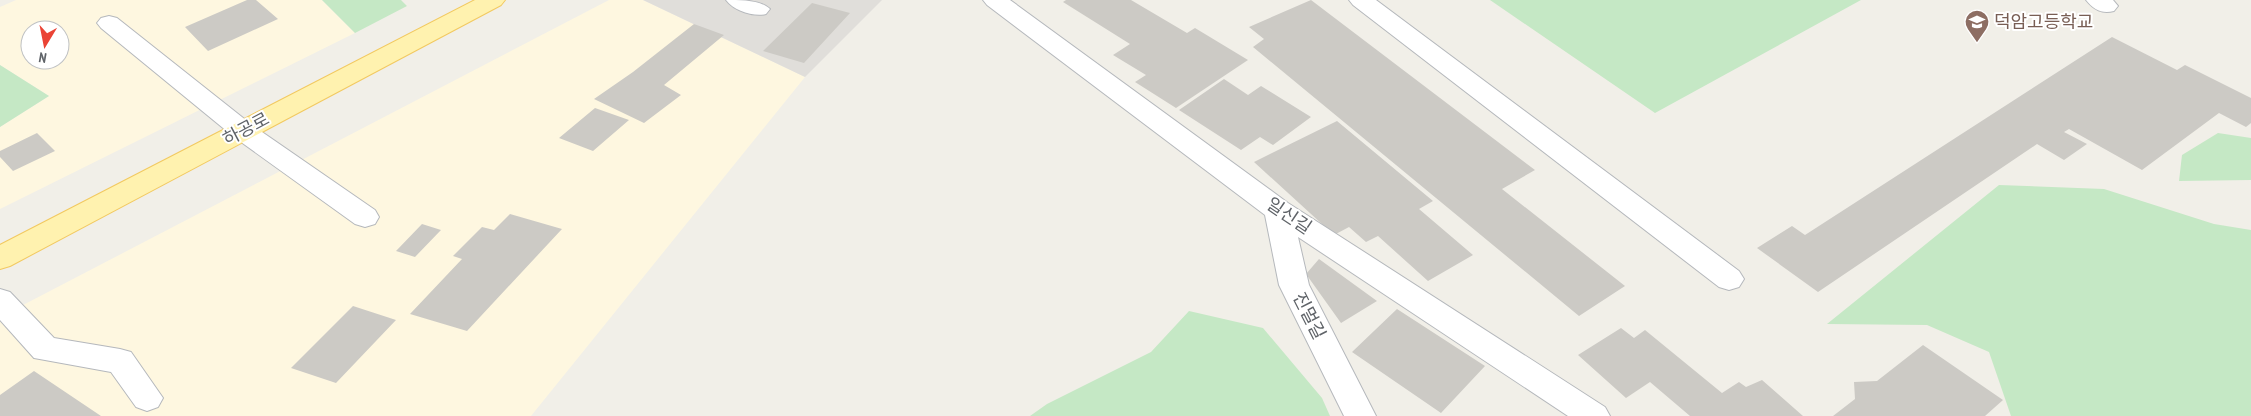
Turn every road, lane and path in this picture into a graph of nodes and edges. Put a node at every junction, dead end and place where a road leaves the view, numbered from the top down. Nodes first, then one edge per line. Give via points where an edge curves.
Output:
1 (493, 0) edge
2 (995, 0) edge
3 (1361, 0) edge
4 (109, 23) dead end
5 (243, 131) junction
6 (1278, 210) junction
7 (366, 217) dead end
8 (0, 258) edge
9 (1729, 279) dead end
10 (0, 300) edge
11 (147, 398) dead end
12 (1360, 416) edge
13 (1594, 416) edge

1 - 5 main road, 하공로
2 - 6 street, 일신길
3 - 9 street
4 - 5 street
5 - 7 street
5 - 8 main road, 하공로
6 - 12 street, 진멀길 via 1294,285
6 - 13 street, 일신길
10 - 11 street via 45,349 120,360

